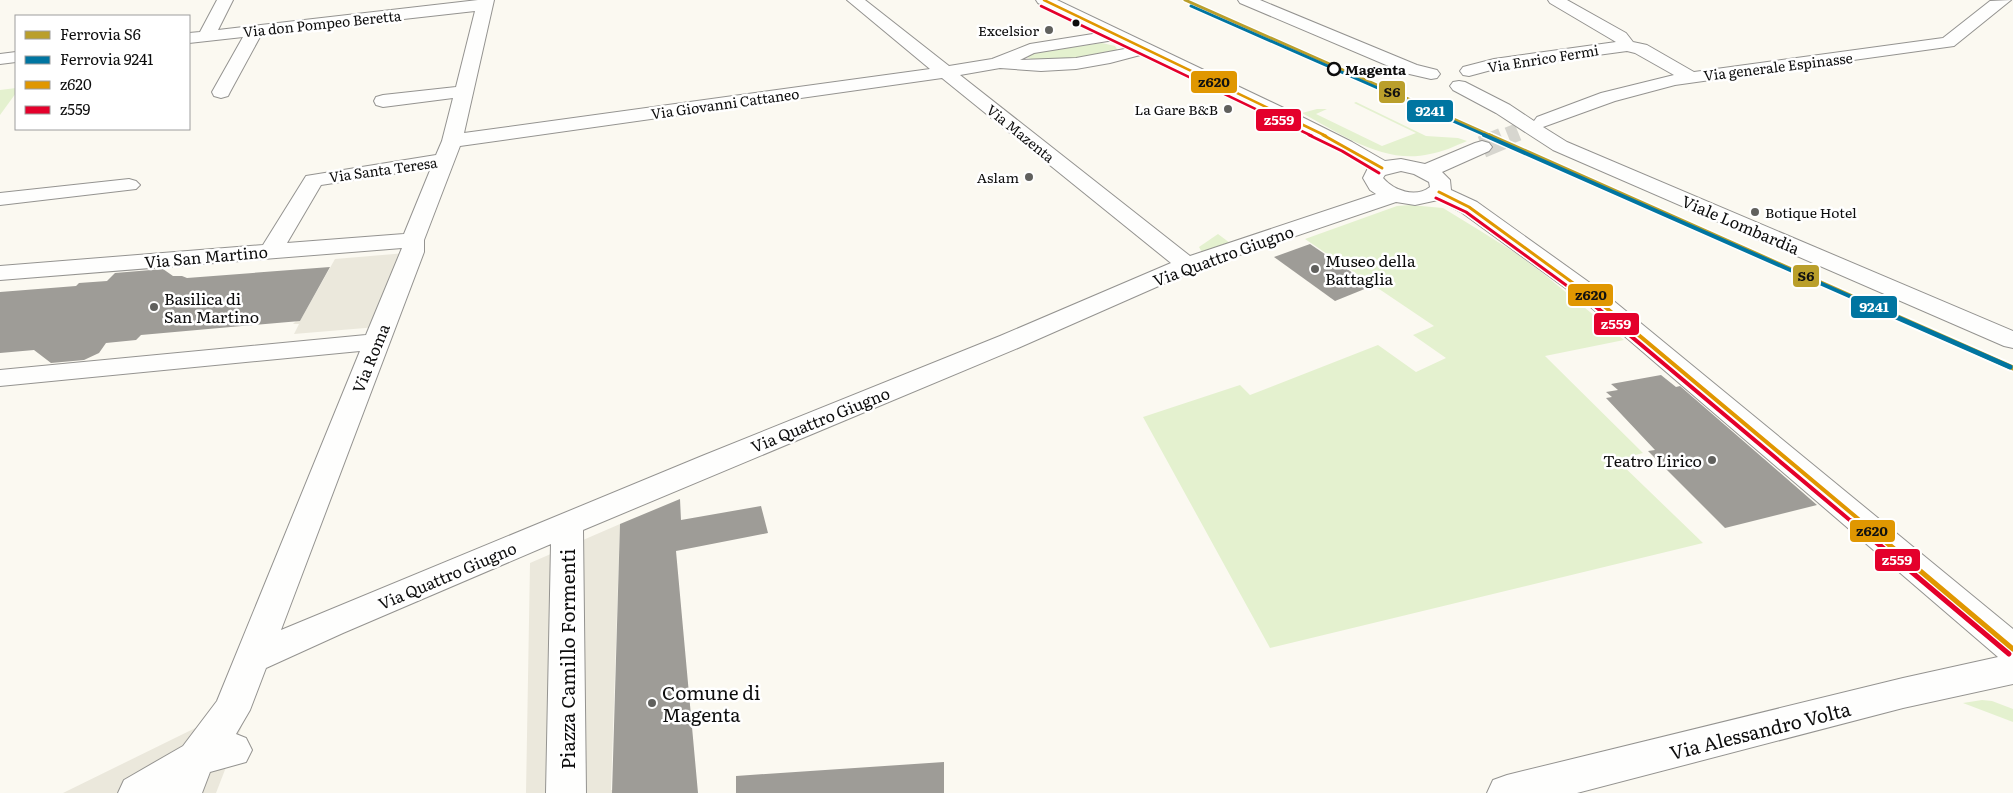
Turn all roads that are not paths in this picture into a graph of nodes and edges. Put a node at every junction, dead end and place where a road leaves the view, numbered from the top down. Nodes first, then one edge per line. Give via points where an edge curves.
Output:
1 (225, 0) edge
2 (855, 0) edge
3 (1044, 0) edge
4 (1246, 0) edge
5 (1268, 0) edge
6 (1556, 0) edge
7 (1995, 1) edge
8 (485, 2) edge
9 (255, 30) junction
10 (206, 36) junction
11 (1116, 36) junction
12 (190, 38) edge
13 (1623, 46) junction
14 (1144, 49) junction
15 (15, 57) edge
16 (0, 59) edge
17 (997, 63) junction
18 (945, 72) junction
19 (1453, 74) junction
20 (1683, 78) junction
21 (465, 91) junction
22 (221, 92) dead end
23 (383, 101) dead end
24 (1544, 121) tunnel mouth
25 (1482, 147) tunnel mouth
26 (449, 150) junction
27 (1382, 168) junction
28 (1432, 181) junction
29 (129, 185) dead end
30 (1396, 195) junction
31 (0, 199) edge
32 (413, 240) junction
33 (271, 251) junction
34 (1187, 265) junction
35 (0, 273) edge
36 (2013, 340) edge
37 (377, 342) junction
38 (0, 378) edge
39 (567, 526) junction
40 (2013, 649) edge
41 (251, 659) junction
42 (2013, 669) edge
43 (233, 750) dead end
44 (197, 758) junction
45 (138, 793) edge
46 (182, 793) edge
47 (566, 793) edge
48 (1507, 793) edge

1 - 10 street
2 - 18 street, Via Mazenta
3 - 11 street
4 - 19 street via 1411,69
5 - 19 street
6 - 13 street via 1620,37
7 - 20 street, Via generale Espinasse via 1964,33 1948,42
8 - 9 street, Via don Pompeo Beretta
8 - 21 street, Via Roma
9 - 10 street, Via don Pompeo Beretta
9 - 22 street
10 - 12 street, Via don Pompeo Beretta
11 - 14 street
11 - 17 street, Via Giovanni Cattaneo via 1030,49
13 - 19 street, Via Enrico Fermi via 1494,64
13 - 20 street
14 - 17 street, Via Giovanni Cattaneo via 1047,67
14 - 27 street via 1283,115
15 - 16 street
17 - 18 street, Via Giovanni Cattaneo
18 - 26 street, Via Giovanni Cattaneo
18 - 34 street, Via Mazenta
19 - 36 street, Viale Lombardia via 1477,98 1503,109 1560,146
20 - 24 street, Via generale Espinasse via 1608,96
21 - 23 street
21 - 26 street, Via Roma
25 - 28 street
26 - 32 street, Via Roma
26 - 33 street, Via Santa Teresa via 313,180
27 - 28 street via 1402,166
27 - 30 street via 1374,175 1374,181
28 - 30 street via 1432,195 1420,198
28 - 40 street via 1595,298
29 - 31 street
30 - 34 street, Via Quattro Giugno
32 - 33 street, Via San Martino
32 - 37 street, Via Roma via 414,246
33 - 35 street, Via San Martino
34 - 39 street, Via Quattro Giugno
37 - 38 street
37 - 41 street, Via Roma
39 - 41 street, Via Quattro Giugno
39 - 47 street, Piazza Camillo Formenti
41 - 44 street, Via Roma via 232,710
42 - 48 street, Via Alessandro Volta via 1903,693
43 - 44 street
44 - 45 street
44 - 46 street

